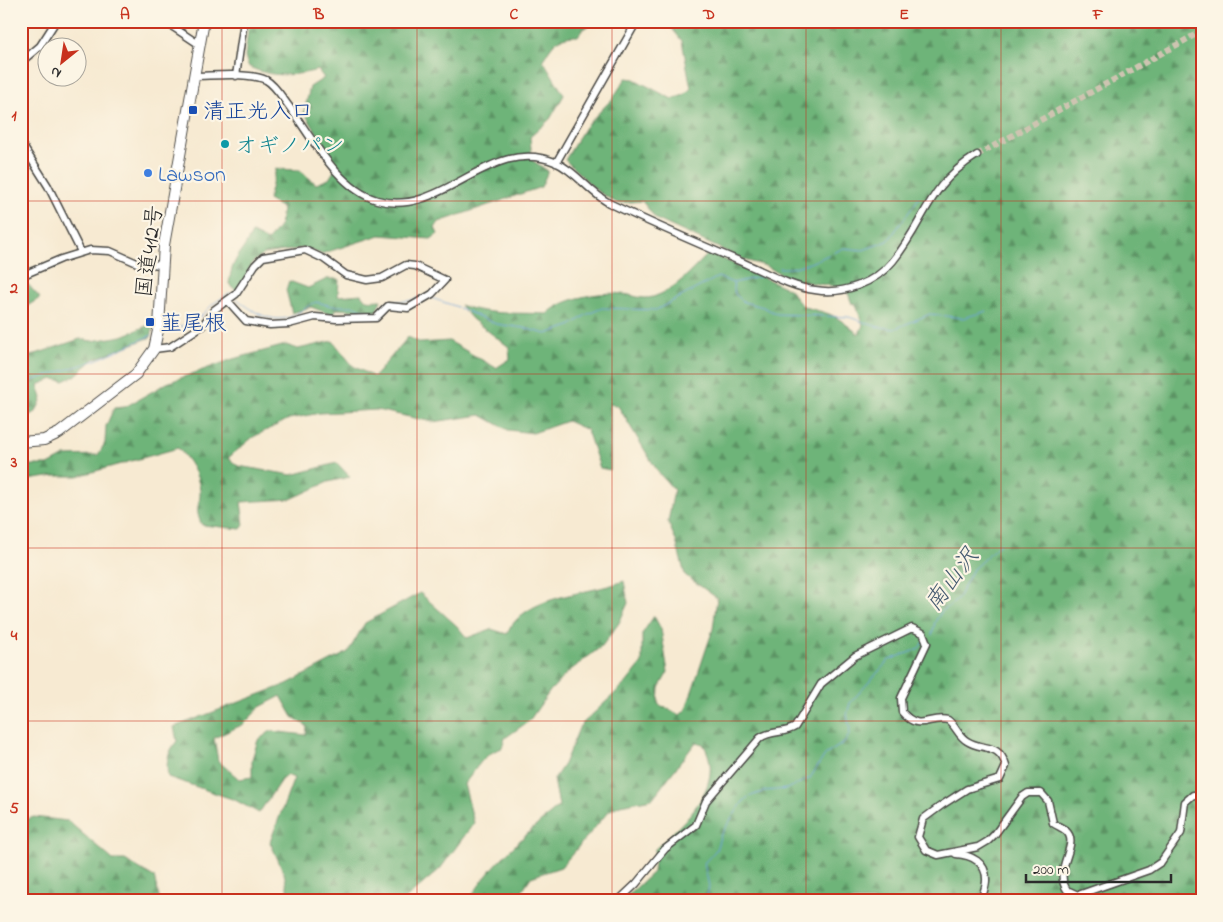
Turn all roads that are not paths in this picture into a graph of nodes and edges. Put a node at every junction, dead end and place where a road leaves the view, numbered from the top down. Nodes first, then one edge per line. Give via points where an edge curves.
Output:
1 (56, 21) edge
2 (164, 21) edge
3 (204, 21) edge
4 (244, 21) edge
5 (637, 21) edge
6 (200, 45) junction
7 (21, 62) edge
8 (194, 76) junction
9 (236, 76) junction
10 (21, 143) edge
11 (977, 155) tunnel mouth
12 (556, 163) junction
13 (81, 252) junction
14 (162, 265) junction
15 (21, 276) edge
16 (228, 301) junction
17 (156, 345) junction
18 (21, 442) edge
19 (1202, 795) edge
20 (950, 854) junction
21 (618, 901) edge
22 (982, 901) edge

1 - 7 street via 43,43
2 - 6 street
3 - 6 highway, 国道412号
4 - 9 street
5 - 12 street
6 - 8 highway, 国道412号
8 - 9 street
8 - 14 highway, 国道412号
9 - 12 street via 269,82 342,179 376,200 392,203 419,200 513,157 537,157
10 - 13 street via 48,186
11 - 12 street via 951,173 885,269 858,286 825,291 788,282 608,203
13 - 14 street via 110,251 137,262
13 - 15 street
14 - 17 highway, 国道412号
16 - 16 street via 263,257 305,250 346,275 367,280 382,278 406,265 445,280 424,300 408,308 388,306 376,318 315,317 270,325 246,321
16 - 17 street via 214,310 202,326 170,347
17 - 18 highway, 国道412号 via 136,374 59,433 44,440
19 - 20 street via 1193,795 1185,802 1181,833 1156,866 1082,894 1070,893 1065,887 1062,868 1070,848 1070,837 1050,819 1048,801 1041,793 1028,792 985,844
20 - 21 street via 938,855 922,847 918,833 923,819 959,794 1000,779 1006,766 996,751 967,741 948,720 920,724 902,712 902,698 927,643 919,630 907,629 855,656 817,689 795,727 764,735 706,801 696,825 665,849
20 - 22 street via 972,857 979,862 986,880

